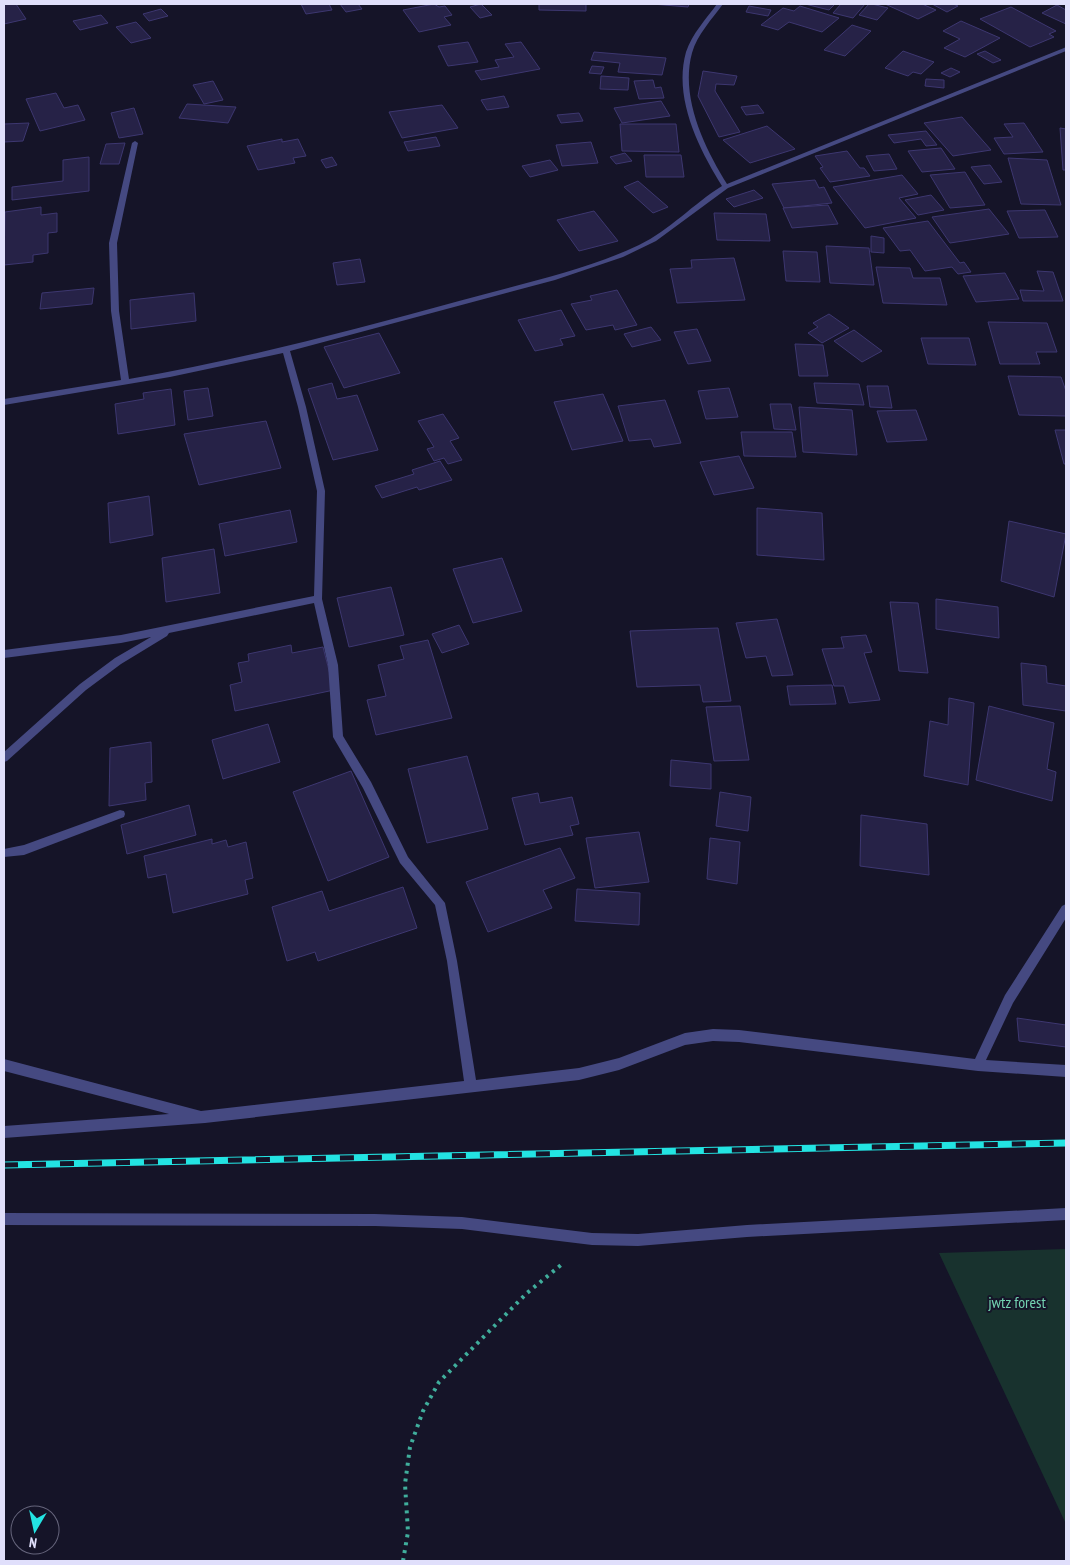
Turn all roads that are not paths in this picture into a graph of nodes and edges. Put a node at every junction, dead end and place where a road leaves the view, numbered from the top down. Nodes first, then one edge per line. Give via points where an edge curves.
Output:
1 (720, 4) edge
2 (1066, 49) edge
3 (135, 143) dead end
4 (726, 187) junction
5 (286, 349) junction
6 (125, 381) junction
7 (4, 402) edge
8 (318, 599) junction
9 (170, 629) junction
10 (4, 654) edge
11 (4, 758) edge
12 (120, 814) dead end
13 (4, 853) edge
14 (1066, 909) edge
15 (4, 1064) edge
16 (978, 1065) junction
17 (1066, 1071) edge
18 (471, 1087) junction
19 (205, 1117) junction
20 (4, 1132) edge
21 (1066, 1214) edge
22 (4, 1219) edge

1 - 4 street via 690,52 686,90 708,160
2 - 4 street
3 - 6 street via 113,244 114,311
4 - 5 street via 662,235 616,256 545,281 393,324
5 - 6 street
5 - 8 street via 321,491
6 - 7 street
8 - 9 street
8 - 18 street via 333,665 338,738 367,785 404,860 440,903
9 - 10 street
9 - 11 street via 83,687
12 - 13 street via 30,848
14 - 16 street via 1009,999
15 - 19 street
16 - 17 street
16 - 18 street via 739,1036 712,1036 685,1039 619,1064 579,1074
18 - 19 street
19 - 20 street
21 - 22 street via 592,1239 462,1223 374,1220

